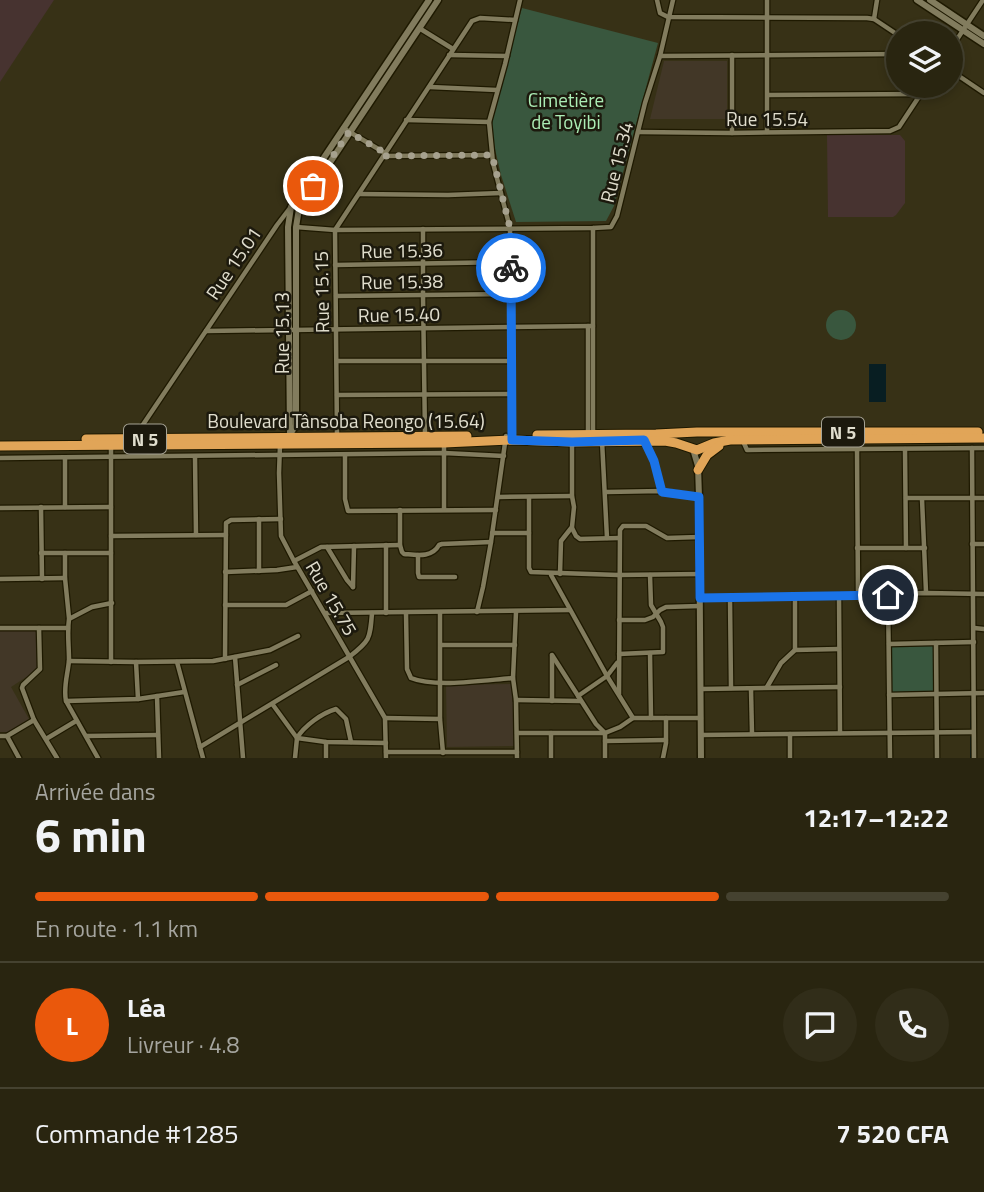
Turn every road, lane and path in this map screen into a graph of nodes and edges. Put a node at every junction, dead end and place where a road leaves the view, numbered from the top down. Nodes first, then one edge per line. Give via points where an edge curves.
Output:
1 (429, 0) edge
2 (438, 0) edge
3 (520, 0) edge
4 (657, 0) edge
5 (673, 0) edge
6 (767, 0) edge
7 (877, 0) edge
8 (917, 0) edge
9 (930, 0) edge
10 (984, 0) edge
11 (668, 17) junction
12 (768, 17) junction
13 (874, 19) junction
14 (515, 20) junction
15 (886, 27) edge
16 (419, 28) junction
17 (965, 28) junction
18 (963, 31) edge
19 (984, 36) edge
20 (984, 44) edge
21 (453, 49) junction
22 (886, 54) edge
23 (449, 55) junction
24 (732, 55) junction
25 (768, 55) junction
26 (507, 56) junction
27 (660, 56) junction
28 (963, 79) edge
29 (429, 87) junction
30 (497, 90) junction
31 (984, 93) edge
32 (886, 94) edge
33 (768, 95) junction
34 (918, 98) edge
35 (406, 120) junction
36 (489, 122) junction
37 (346, 130) junction
38 (638, 132) junction
39 (767, 132) junction
40 (732, 133) junction
41 (384, 155) junction
42 (492, 155) junction
43 (501, 193) junction
44 (358, 194) junction
45 (292, 207) junction
46 (292, 227) junction
47 (510, 228) junction
48 (593, 228) junction
49 (423, 229) junction
50 (335, 230) junction
51 (511, 262) junction
52 (423, 264) junction
53 (335, 265) junction
54 (511, 294) junction
55 (422, 295) junction
56 (336, 296) junction
57 (511, 326) junction
58 (591, 326) junction
59 (423, 327) junction
60 (336, 329) junction
61 (293, 330) junction
62 (206, 331) junction
63 (337, 361) junction
64 (425, 361) junction
65 (511, 361) junction
66 (424, 394) junction
67 (512, 394) junction
68 (337, 395) junction
69 (984, 432) edge
70 (698, 433) junction
71 (290, 437) junction
72 (337, 437) junction
73 (425, 437) junction
74 (509, 438) junction
75 (595, 438) junction
76 (984, 438) edge
77 (134, 439) junction
78 (0, 440) edge
79 (644, 440) junction
80 (739, 440) junction
81 (572, 442) junction
82 (676, 443) junction
83 (280, 445) junction
84 (0, 446) edge
85 (111, 446) junction
86 (444, 448) junction
87 (698, 448) junction
88 (972, 448) junction
89 (984, 448) edge
90 (857, 449) junction
91 (905, 449) junction
92 (345, 455) junction
93 (280, 456) junction
94 (504, 456) junction
95 (195, 457) junction
96 (0, 458) edge
97 (65, 458) junction
98 (111, 458) junction
99 (698, 468) junction
100 (606, 492) junction
101 (662, 492) junction
102 (572, 496) junction
103 (498, 497) junction
104 (529, 497) junction
105 (699, 497) junction
106 (905, 498) junction
107 (972, 498) junction
108 (984, 498) edge
109 (922, 499) junction
110 (41, 507) junction
111 (65, 507) junction
112 (111, 507) junction
113 (0, 508) edge
114 (444, 509) junction
115 (400, 510) junction
116 (496, 510) junction
117 (258, 519) junction
118 (281, 519) junction
119 (572, 527) junction
120 (492, 533) junction
121 (529, 533) junction
122 (197, 535) junction
123 (226, 535) junction
124 (111, 536) junction
125 (699, 537) junction
126 (607, 538) junction
127 (619, 538) junction
128 (491, 542) junction
129 (972, 544) junction
130 (984, 544) edge
131 (354, 545) junction
132 (386, 545) junction
133 (400, 545) junction
134 (327, 547) junction
135 (857, 548) junction
136 (905, 548) junction
137 (925, 548) junction
138 (41, 553) junction
139 (65, 553) junction
140 (111, 553) junction
141 (418, 555) junction
142 (294, 561) junction
143 (298, 567) junction
144 (259, 571) junction
145 (225, 572) junction
146 (551, 574) junction
147 (560, 574) junction
148 (700, 574) junction
149 (618, 575) junction
150 (650, 575) junction
151 (455, 577) dead end
152 (65, 578) junction
153 (0, 579) edge
154 (42, 579) junction
155 (312, 591) junction
156 (926, 593) junction
157 (973, 594) junction
158 (984, 594) edge
159 (839, 595) junction
160 (858, 595) junction
161 (888, 595) junction
162 (794, 596) junction
163 (730, 598) junction
164 (700, 602) junction
165 (112, 603) junction
166 (225, 605) junction
167 (570, 610) junction
168 (477, 612) junction
169 (516, 612) junction
170 (372, 613) junction
171 (386, 613) junction
172 (405, 613) junction
173 (440, 613) junction
174 (325, 614) junction
175 (656, 614) junction
176 (69, 619) junction
177 (619, 620) junction
178 (0, 628) edge
179 (39, 628) junction
180 (68, 628) junction
181 (974, 628) junction
182 (984, 629) edge
183 (298, 636) dead end
184 (974, 642) junction
185 (936, 643) junction
186 (888, 644) junction
187 (441, 645) junction
188 (515, 645) junction
189 (839, 649) junction
190 (795, 650) junction
191 (650, 653) junction
192 (618, 654) junction
193 (236, 657) junction
194 (349, 657) junction
195 (225, 659) junction
196 (69, 661) junction
197 (111, 662) junction
198 (136, 662) junction
199 (177, 662) junction
200 (618, 662) junction
201 (275, 665) dead end
202 (607, 676) junction
203 (513, 678) junction
204 (441, 682) junction
205 (237, 685) junction
206 (840, 687) junction
207 (731, 688) junction
208 (767, 688) junction
209 (751, 689) junction
210 (701, 690) junction
211 (184, 692) junction
212 (618, 694) junction
213 (973, 694) junction
214 (984, 694) edge
215 (889, 695) junction
216 (937, 695) junction
217 (157, 696) junction
218 (579, 698) junction
219 (138, 699) junction
220 (516, 700) junction
221 (66, 701) junction
222 (552, 701) junction
223 (273, 705) junction
224 (385, 718) junction
225 (634, 718) junction
226 (651, 718) junction
227 (666, 718) junction
228 (701, 718) junction
229 (440, 719) junction
230 (34, 720) junction
231 (76, 721) junction
232 (241, 723) junction
233 (937, 732) junction
234 (974, 732) junction
235 (517, 733) junction
236 (551, 733) junction
237 (605, 733) junction
238 (841, 733) junction
239 (890, 733) junction
240 (752, 734) junction
241 (790, 734) junction
242 (158, 735) junction
243 (701, 735) junction
244 (0, 736) edge
245 (7, 736) junction
246 (86, 736) junction
247 (297, 738) junction
248 (46, 739) junction
249 (666, 740) junction
250 (605, 741) junction
251 (326, 742) junction
252 (351, 742) junction
253 (386, 743) junction
254 (200, 747) junction
255 (443, 753) junction
256 (386, 755) edge
257 (422, 755) edge
258 (454, 755) edge
259 (517, 755) edge
260 (19, 758) edge
261 (57, 758) edge
262 (98, 758) edge
263 (159, 758) edge
264 (203, 758) edge
265 (243, 758) edge
266 (295, 758) edge
267 (326, 758) edge
268 (551, 758) edge
269 (605, 758) edge
270 (663, 758) edge
271 (701, 758) edge
272 (790, 758) edge
273 (890, 758) edge
274 (937, 758) edge
275 (974, 758) edge

1 - 37 main road, Rue 15.01
2 - 16 main road, Rue 15.01
3 - 14 street
4 - 11 street via 659,12
5 - 11 street, Rue 15.34
6 - 12 street
7 - 13 street
8 - 17 main road
9 - 17 main road
10 - 17 street
11 - 12 street
11 - 27 street, Rue 15.34
12 - 13 street
12 - 25 street
13 - 15 street
14 - 21 street, Rue 15.15 via 474,20
14 - 26 street
16 - 21 street
16 - 37 main road, Rue 15.01
17 - 18 street
17 - 19 main road
17 - 20 main road
21 - 23 street, Rue 15.15
22 - 25 street
23 - 26 street
23 - 29 street, Rue 15.15
24 - 25 street
24 - 27 street
24 - 40 street
25 - 33 street
26 - 30 street
27 - 38 street, Rue 15.34
28 - 31 street
29 - 30 street
29 - 35 street, Rue 15.15
30 - 36 street
32 - 33 street
33 - 39 street
34 - 39 street, Rue 15.54 via 890,131
35 - 36 street
35 - 41 street, Rue 15.15
36 - 42 street
37 - 41 street
37 - 45 main road, Rue 15.01
37 - 46 main road, Rue 15.01
38 - 40 street, Rue 15.54
38 - 48 street, Rue 15.34 via 614,224
39 - 40 street, Rue 15.54
41 - 42 street
41 - 44 street, Rue 15.15
42 - 43 street
43 - 44 street
43 - 47 street
44 - 50 street, Rue 15.15
45 - 46 main road
45 - 62 street, Rue 15.01
46 - 50 street
46 - 61 main road, Rue 15.13
47 - 48 street
47 - 49 street
47 - 51 street
48 - 58 street, Rue 15.34
49 - 50 street
49 - 52 street
50 - 53 street, Rue 15.15
51 - 52 street, Rue 15.36
51 - 54 street
52 - 53 street, Rue 15.36
52 - 55 street
53 - 56 street, Rue 15.15
54 - 55 street, Rue 15.38
54 - 57 street
55 - 56 street, Rue 15.38
55 - 59 street
56 - 60 street, Rue 15.15
57 - 58 street, Rue 15.40
57 - 59 street, Rue 15.40
57 - 65 street
58 - 75 street, Rue 15.34
59 - 60 street, Rue 15.40
59 - 64 street
60 - 61 street, Rue 15.40
60 - 63 street, Rue 15.15
61 - 62 street, Rue 15.40
61 - 71 main road, Rue 15.13 via 296,425
62 - 77 street, Rue 15.01
63 - 64 street
63 - 68 street, Rue 15.15
64 - 65 street
64 - 66 street
65 - 67 street
66 - 67 street
66 - 68 street
66 - 73 street
67 - 74 street
68 - 72 street, Rue 15.15
69 - 70 highway, Boulevard Tânsoba Reongo (15.64) / N 5
70 - 75 highway, Boulevard Tânsoba Reongo (15.64) / N 5
70 - 87 highway via 707,439
70 - 87 highway via 688,441
71 - 72 highway, Boulevard Tânsoba Reongo (15.64) / N 5
71 - 77 highway, Boulevard Tânsoba Reongo (15.64) / N 5
71 - 83 main road
72 - 73 highway, Boulevard Tânsoba Reongo (15.64) / N 5
73 - 74 highway, Boulevard Tânsoba Reongo (15.64) / N 5
74 - 75 highway, Boulevard Tânsoba Reongo (15.64) / N 5
74 - 81 highway, N 5
74 - 86 highway, N 5
74 - 94 street
75 - 79 highway, N 5
75 - 81 highway, N 5
75 - 100 street, Rue 15.34
76 - 80 highway, N 5
77 - 78 highway, Boulevard Tânsoba Reongo (15.64) / N 5
79 - 82 highway, N 5
79 - 101 street
80 - 87 highway, N 5
80 - 90 street via 747,450
80 - 99 highway via 711,450
81 - 102 street
82 - 87 highway, N 5
82 - 99 highway
83 - 85 highway, N 5
83 - 86 highway, N 5
83 - 93 street, Rue 15.75
84 - 85 highway, N 5
85 - 98 street
86 - 92 street
86 - 94 street
86 - 114 street
87 - 99 main road
88 - 89 street
88 - 91 street
88 - 107 street
90 - 91 street
90 - 135 street
91 - 106 street
92 - 93 street
92 - 115 street via 348,511
93 - 95 street
93 - 118 street, Rue 15.75
94 - 103 street
95 - 98 street
95 - 122 street
96 - 97 street
97 - 98 street
97 - 111 street
98 - 112 street
99 - 105 main road
100 - 101 street
100 - 126 street, Rue 15.34
101 - 105 street
102 - 104 street
102 - 119 street
103 - 104 street
103 - 116 street
104 - 121 street
105 - 125 main road
106 - 109 street
106 - 136 street
107 - 108 street
107 - 109 street
107 - 129 street
109 - 137 street
110 - 111 street
110 - 113 street
110 - 138 street
111 - 112 street
112 - 124 street
114 - 115 street
114 - 116 street
115 - 133 street
116 - 120 street
117 - 118 street
117 - 123 street via 229,520
117 - 144 street
118 - 142 street, Rue 15.75 via 281,536
119 - 126 street via 580,539
119 - 147 street via 561,541
120 - 121 street
120 - 128 street
121 - 146 street via 530,570
122 - 123 street
122 - 124 street
123 - 145 street
124 - 140 street
125 - 127 street via 670,538 649,527 623,526
125 - 148 main road
126 - 127 street
127 - 149 street
128 - 141 street via 442,544 433,553
128 - 168 street
129 - 130 street
129 - 157 street
131 - 132 street
131 - 134 street
131 - 134 street via 353,587
132 - 133 street
132 - 171 street
133 - 141 street via 404,554
134 - 142 street
135 - 136 street
135 - 160 street
136 - 137 street
137 - 156 street
138 - 139 street
138 - 154 street
139 - 140 street
139 - 152 street
140 - 165 street
141 - 151 street via 419,577
142 - 143 street, Rue 15.75
143 - 144 street
143 - 155 street, Rue 15.75
144 - 145 street
145 - 166 street
146 - 147 street
146 - 167 street
147 - 149 street
148 - 150 street
148 - 164 main road
149 - 150 street
149 - 177 street
150 - 175 street via 651,605
152 - 154 street
152 - 176 street
153 - 154 street
155 - 166 street via 286,605
155 - 174 street, Rue 15.75
156 - 157 street
156 - 161 street
157 - 158 street
157 - 181 street
159 - 160 street
159 - 162 street
159 - 189 street
160 - 161 street
161 - 186 street
162 - 163 street
162 - 190 street
163 - 164 street
163 - 207 street
164 - 175 street via 666,607
164 - 210 main road
165 - 176 street
165 - 197 street
166 - 195 street
167 - 169 street
167 - 202 street
168 - 169 street
168 - 173 street
169 - 188 street
170 - 171 street
170 - 174 street
170 - 194 street via 369,638
171 - 172 street
172 - 173 street
172 - 204 street via 409,676
173 - 187 street
174 - 194 street, Rue 15.75
175 - 177 street via 645,620
175 - 191 street via 663,628 664,649
176 - 180 street
177 - 192 street
178 - 179 street
179 - 180 street
179 - 230 street via 40,670 22,688
180 - 196 street
181 - 182 street
181 - 184 street
183 - 193 street via 275,648
184 - 185 street
184 - 213 street
185 - 186 street
185 - 216 street
186 - 215 street
187 - 188 street
187 - 204 street
188 - 203 street
189 - 190 street
189 - 206 street
190 - 208 street via 781,663
191 - 192 street
191 - 226 street
192 - 200 street
193 - 195 street
193 - 205 street
194 - 223 street
194 - 224 street, Rue 15.75
195 - 199 street
196 - 197 street
196 - 221 street
197 - 198 street
198 - 199 street
198 - 219 street
199 - 211 street
200 - 202 street
200 - 212 street
201 - 205 street
202 - 212 street
202 - 218 street
203 - 204 street
203 - 220 street
204 - 229 street
205 - 232 street
206 - 208 street
206 - 238 street
207 - 209 street
207 - 210 street
208 - 209 street
209 - 240 street
210 - 228 main road
211 - 217 street
211 - 254 street
212 - 225 street
213 - 214 street
213 - 216 street
213 - 234 street
215 - 216 street
215 - 239 street
216 - 233 street
217 - 219 street
217 - 242 street
218 - 222 street
218 - 222 street via 552,655
218 - 237 street
219 - 221 street
220 - 222 street
220 - 235 street
221 - 231 street
223 - 232 street
223 - 247 street
224 - 229 street
224 - 253 street, Rue 15.75
225 - 226 street
225 - 237 street
226 - 227 street
227 - 228 street
227 - 249 street
228 - 243 main road
229 - 255 street
230 - 245 street
230 - 248 street
231 - 246 street
231 - 248 street
232 - 254 street
232 - 265 street
233 - 234 street
233 - 239 street
233 - 274 street
234 - 275 street
235 - 236 street
235 - 259 street
236 - 237 street
236 - 268 street
237 - 250 street
238 - 239 street
238 - 241 street
239 - 273 street
240 - 241 street
240 - 243 street
241 - 272 street
242 - 246 street
242 - 263 street
243 - 271 main road
244 - 245 street
245 - 260 street
246 - 262 street
247 - 251 street
247 - 252 street via 336,709 346,719
247 - 266 street
248 - 261 street
249 - 250 street
249 - 270 street
250 - 269 street
251 - 252 street
251 - 267 street
252 - 253 street
253 - 256 street, Rue 15.75
254 - 264 street
255 - 257 street
255 - 258 street
256 - 257 street
258 - 259 street

